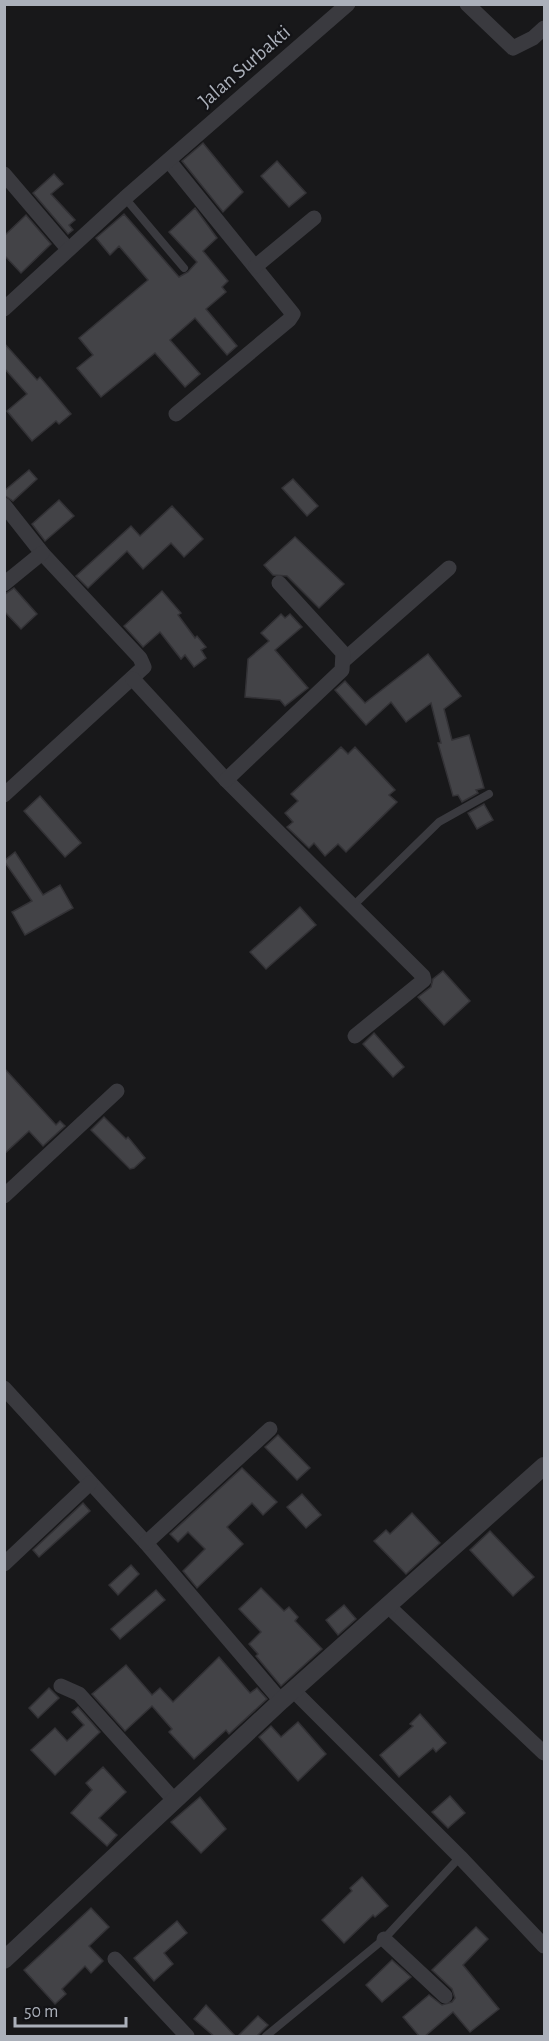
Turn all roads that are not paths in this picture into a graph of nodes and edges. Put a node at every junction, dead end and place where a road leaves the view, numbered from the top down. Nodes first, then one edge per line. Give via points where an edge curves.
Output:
1 (348, 4) edge
2 (467, 4) edge
3 (544, 28) edge
4 (169, 161) junction
5 (4, 174) edge
6 (125, 198) junction
7 (314, 218) dead end
8 (68, 249) junction
9 (256, 266) junction
10 (184, 268) dead end
11 (4, 309) edge
12 (176, 414) dead end
13 (4, 505) edge
14 (42, 553) junction
15 (449, 568) dead end
16 (279, 583) dead end
17 (4, 584) edge
18 (344, 661) junction
19 (133, 679) junction
20 (226, 780) junction
21 (489, 794) dead end
22 (4, 795) edge
23 (353, 906) junction
24 (354, 1036) dead end
25 (117, 1091) dead end
26 (4, 1196) edge
27 (4, 1388) edge
28 (270, 1429) dead end
29 (544, 1466) edge
30 (90, 1483) junction
31 (146, 1543) junction
32 (4, 1564) edge
33 (387, 1605) junction
34 (61, 1686) dead end
35 (287, 1695) junction
36 (544, 1753) edge
37 (174, 1800) junction
38 (460, 1857) junction
39 (384, 1939) junction
40 (544, 1946) edge
41 (115, 1959) dead end
42 (4, 1960) edge
43 (445, 1996) dead end
44 (187, 2037) edge
45 (266, 2037) edge

1 - 4 street, Jalan Surbakti
2 - 3 street via 513,48
4 - 6 street, Jalan Surbakti
4 - 9 street
5 - 8 street
6 - 8 street, Jalan Surbakti
6 - 10 lane
7 - 9 street
8 - 11 street, Jalan Surbakti
9 - 12 street via 292,310 292,317
13 - 14 street
14 - 17 street
14 - 19 street via 140,658 144,667
15 - 18 street
16 - 18 street via 343,653
18 - 20 street via 342,670
19 - 20 street
19 - 22 street
20 - 23 street
21 - 23 lane via 439,822
23 - 24 street via 424,978
25 - 26 street
27 - 30 street
28 - 31 street
29 - 33 street
30 - 31 street
30 - 32 street
31 - 35 street
33 - 35 street
33 - 36 street
34 - 37 street via 79,1694
35 - 37 street
35 - 38 street
37 - 42 street
38 - 39 lane
38 - 40 street
39 - 43 street
39 - 45 lane
41 - 44 street

